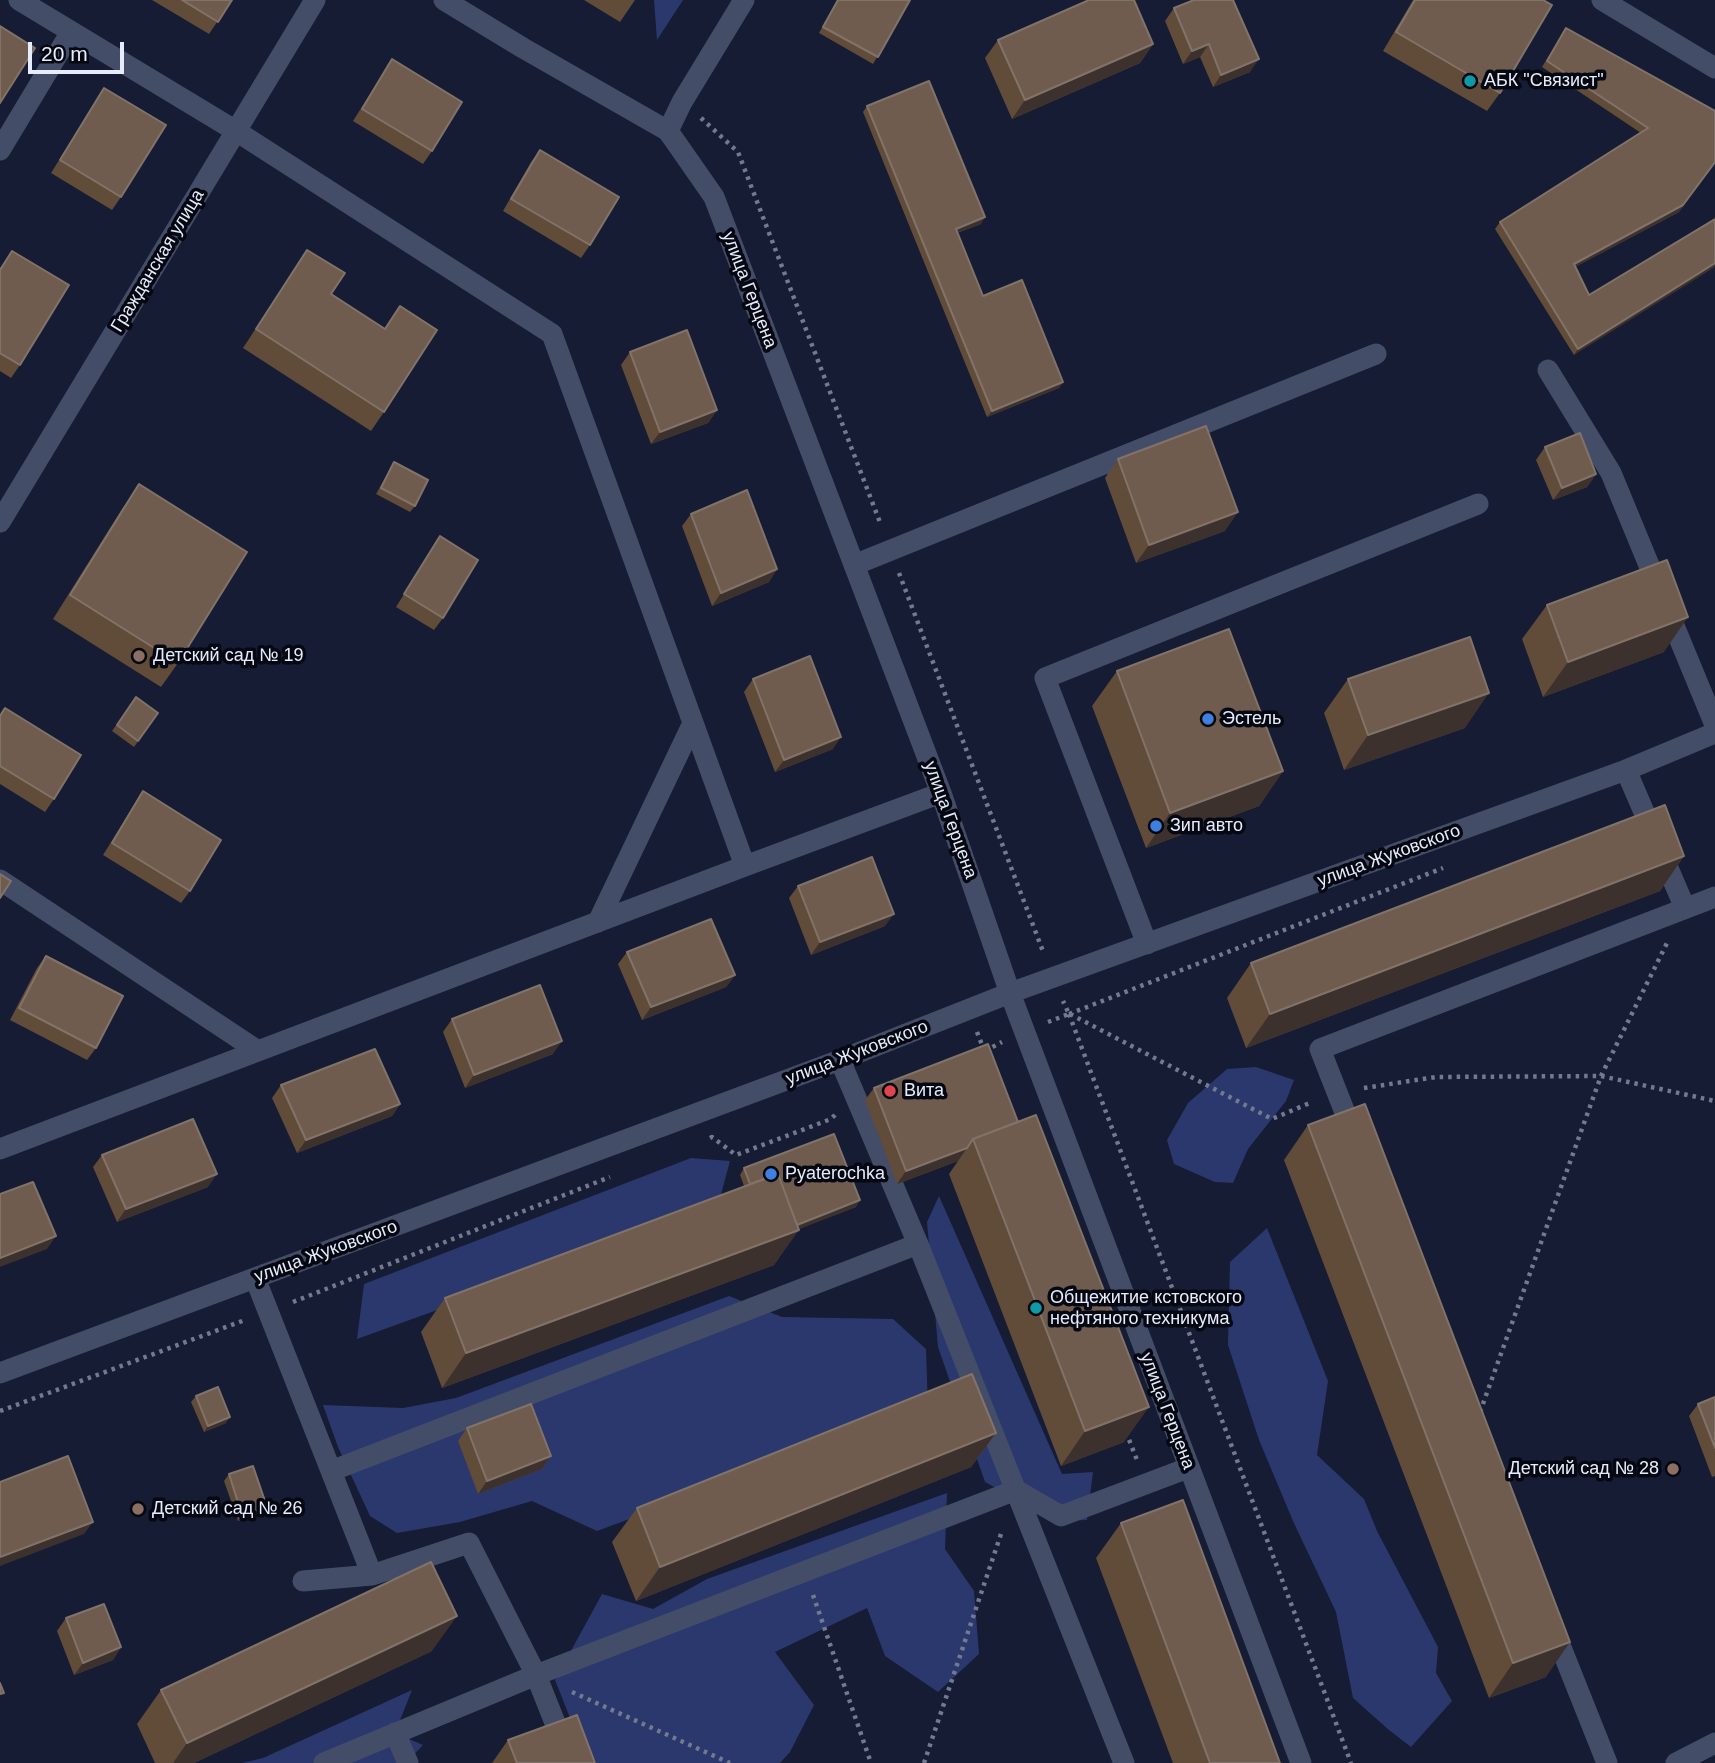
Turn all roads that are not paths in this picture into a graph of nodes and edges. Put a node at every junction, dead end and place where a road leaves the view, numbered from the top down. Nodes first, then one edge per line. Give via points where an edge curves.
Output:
1 (19, 0) edge
2 (315, 0) edge
3 (443, 0) edge
4 (744, 0) edge
5 (1602, 0) edge
6 (71, 32) junction
7 (1715, 68) edge
8 (236, 131) junction
9 (668, 131) junction
10 (0, 150) edge
11 (1376, 354) dead end
12 (1548, 370) dead end
13 (1478, 504) dead end
14 (0, 522) edge
15 (854, 565) junction
16 (693, 723) junction
17 (1715, 725) edge
18 (1715, 733) edge
19 (1626, 769) junction
20 (941, 793) junction
21 (745, 866) junction
22 (0, 880) edge
23 (1715, 897) edge
24 (1685, 908) junction
25 (598, 922) junction
26 (1147, 944) junction
27 (1010, 993) junction
28 (258, 1051) junction
29 (840, 1060) junction
30 (0, 1149) edge
31 (1362, 1154) edge
32 (918, 1244) junction
33 (255, 1278) junction
34 (0, 1373) edge
35 (1188, 1468) junction
36 (331, 1471) junction
37 (1016, 1490) junction
38 (372, 1575) junction
39 (303, 1581) dead end
40 (1545, 1610) edge
41 (537, 1675) junction
42 (395, 1733) junction
43 (1715, 1743) edge
44 (324, 1763) edge
45 (408, 1763) edge
46 (571, 1763) edge
47 (1124, 1763) edge
48 (1301, 1763) edge
49 (1607, 1763) edge
50 (1676, 1763) edge

1 - 6 street
2 - 8 street, Гражданская улица
3 - 9 street, улица Герцена
4 - 9 street
5 - 7 street
6 - 8 street
6 - 10 street
8 - 14 street, Гражданская улица
8 - 16 street via 552,334
9 - 15 street, улица Герцена via 714,197
11 - 15 street
12 - 17 street via 1611,473
13 - 26 street via 1045,678
15 - 20 street, улица Герцена
16 - 21 street
16 - 25 street
18 - 19 street, улица Жуковского
19 - 24 street
19 - 26 street, улица Жуковского
20 - 21 street
20 - 27 street, улица Герцена
21 - 25 street
22 - 28 street
23 - 24 street
24 - 31 street via 1320,1049
25 - 28 street
26 - 27 street, улица Жуковского
27 - 29 street, улица Жуковского
27 - 35 street, улица Герцена
28 - 30 street
29 - 32 street
29 - 33 street, улица Жуковского
32 - 36 street
32 - 37 street
33 - 34 street, улица Жуковского
33 - 36 street
35 - 37 street via 1061,1516
35 - 48 street, улица Герцена
36 - 38 street
37 - 41 street
37 - 47 street
38 - 39 street
38 - 41 street via 469,1543
40 - 49 street
41 - 42 street
41 - 46 street
42 - 44 street
42 - 45 street
43 - 50 street

